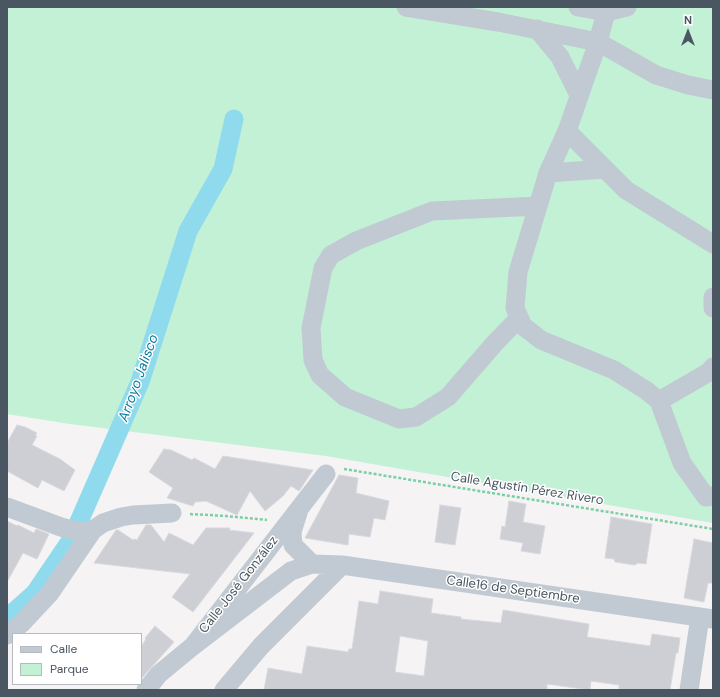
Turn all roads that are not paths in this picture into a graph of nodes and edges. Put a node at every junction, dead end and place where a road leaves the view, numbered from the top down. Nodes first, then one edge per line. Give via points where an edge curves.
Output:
1 (406, 7) edge
2 (578, 7) edge
3 (626, 7) edge
4 (606, 12) junction
5 (537, 29) junction
6 (598, 42) junction
7 (713, 90) edge
8 (578, 95) junction
9 (567, 131) junction
10 (605, 169) junction
11 (548, 173) junction
12 (538, 206) junction
13 (713, 244) edge
14 (713, 297) edge
15 (713, 308) edge
16 (519, 318) junction
17 (713, 367) edge
18 (659, 401) junction
19 (332, 471) road end
20 (711, 498) edge
21 (7, 507) edge
22 (300, 509) junction
23 (172, 514) road end
24 (86, 531) junction
25 (312, 564) junction
26 (342, 565) junction
27 (707, 618) edge
28 (7, 635) edge
29 (193, 646) junction
30 (146, 690) edge
31 (224, 690) edge
32 (689, 690) edge

1 - 5 street
2 - 4 street
3 - 4 street
4 - 6 street
5 - 6 street
5 - 8 street via 560,57
6 - 7 street via 656,75
6 - 8 street
8 - 9 street
9 - 10 street
9 - 11 street
10 - 11 street
10 - 13 street via 626,190
11 - 12 street
12 - 16 street via 518,272 515,308
12 - 16 street via 432,211 356,241 331,255 323,268 311,328 313,360 320,375 345,397 399,419 416,417 448,397
14 - 15 street
16 - 18 street via 523,326 541,340 614,370
17 - 18 street via 709,372
18 - 20 street via 682,463
19 - 22 street, Calle José González
21 - 24 street via 61,527
22 - 25 street via 292,532 294,545
22 - 29 street, Calle José González
23 - 24 street via 121,517
24 - 28 street via 50,593
25 - 26 street, Calle16 de Septiembre
25 - 29 street via 291,572
26 - 27 street, Calle16 de Septiembre
26 - 31 street via 261,646
27 - 32 street
29 - 30 street, Calle José González via 159,674

